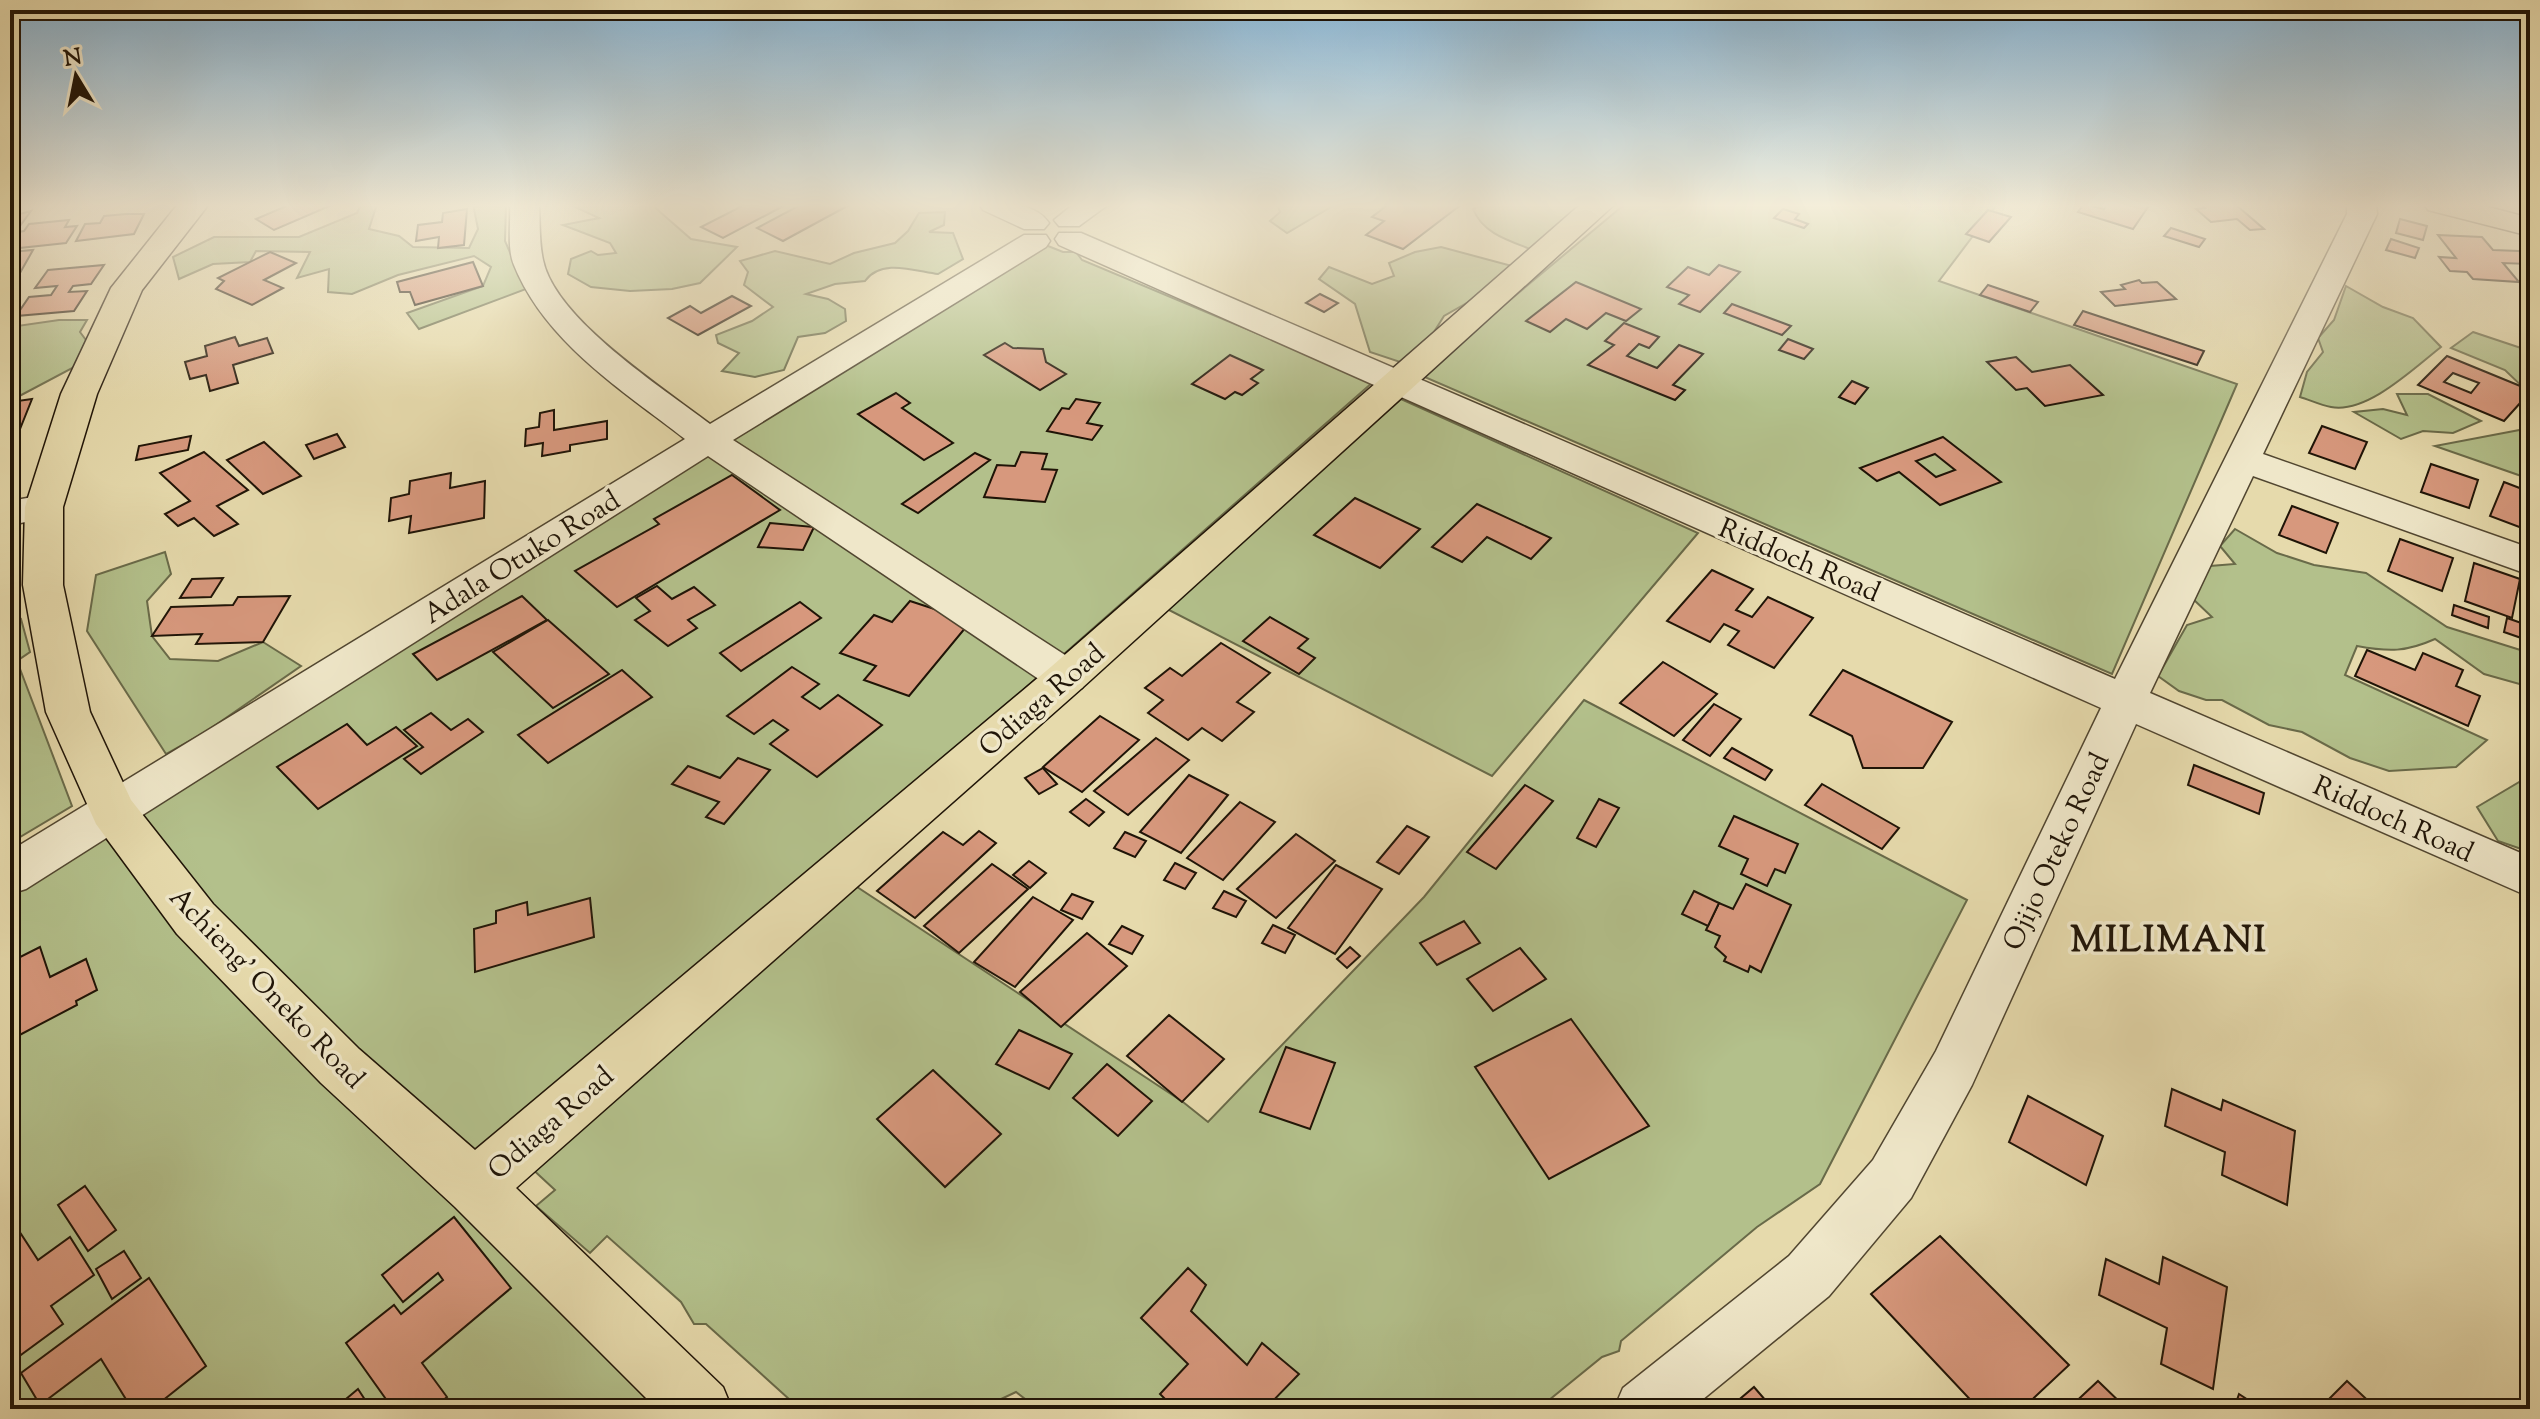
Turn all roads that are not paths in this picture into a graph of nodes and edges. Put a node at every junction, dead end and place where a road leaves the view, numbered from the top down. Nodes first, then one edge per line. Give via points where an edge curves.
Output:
1 (141, 270) edge
2 (532, 270) edge
3 (987, 270) edge
4 (1140, 270) edge
5 (1525, 270) edge
6 (2337, 270) edge
7 (1396, 384) junction
8 (708, 440) junction
9 (2244, 460) junction
10 (27, 510) edge
11 (2530, 562) edge
12 (1067, 677) junction
13 (2126, 699) junction
14 (113, 811) junction
15 (10, 875) edge
16 (2530, 878) edge
17 (475, 1187) junction
18 (701, 1409) edge
19 (1644, 1409) edge

1 - 10 main road, Achieng' Oneko Road via 127,288
2 - 8 street via 583,342
3 - 8 street, Adala Otuko Road
4 - 7 street, Riddoch Road
5 - 7 main road, Odiaga Road
6 - 9 street, Ojijo Oteko Road
7 - 12 main road, Odiaga Road
7 - 13 street, Riddoch Road
8 - 12 street
8 - 14 street, Adala Otuko Road
9 - 11 street
9 - 13 street, Ojijo Oteko Road
10 - 14 main road, Achieng' Oneko Road via 68,712
12 - 17 main road, Odiaga Road
13 - 16 street, Riddoch Road
13 - 19 street, Ojijo Oteko Road via 1954,1068 1892,1179 1809,1276
14 - 15 street, Adala Otuko Road
14 - 17 main road, Achieng' Oneko Road via 195,919 340,1066
17 - 18 main road, Achieng' Oneko Road

